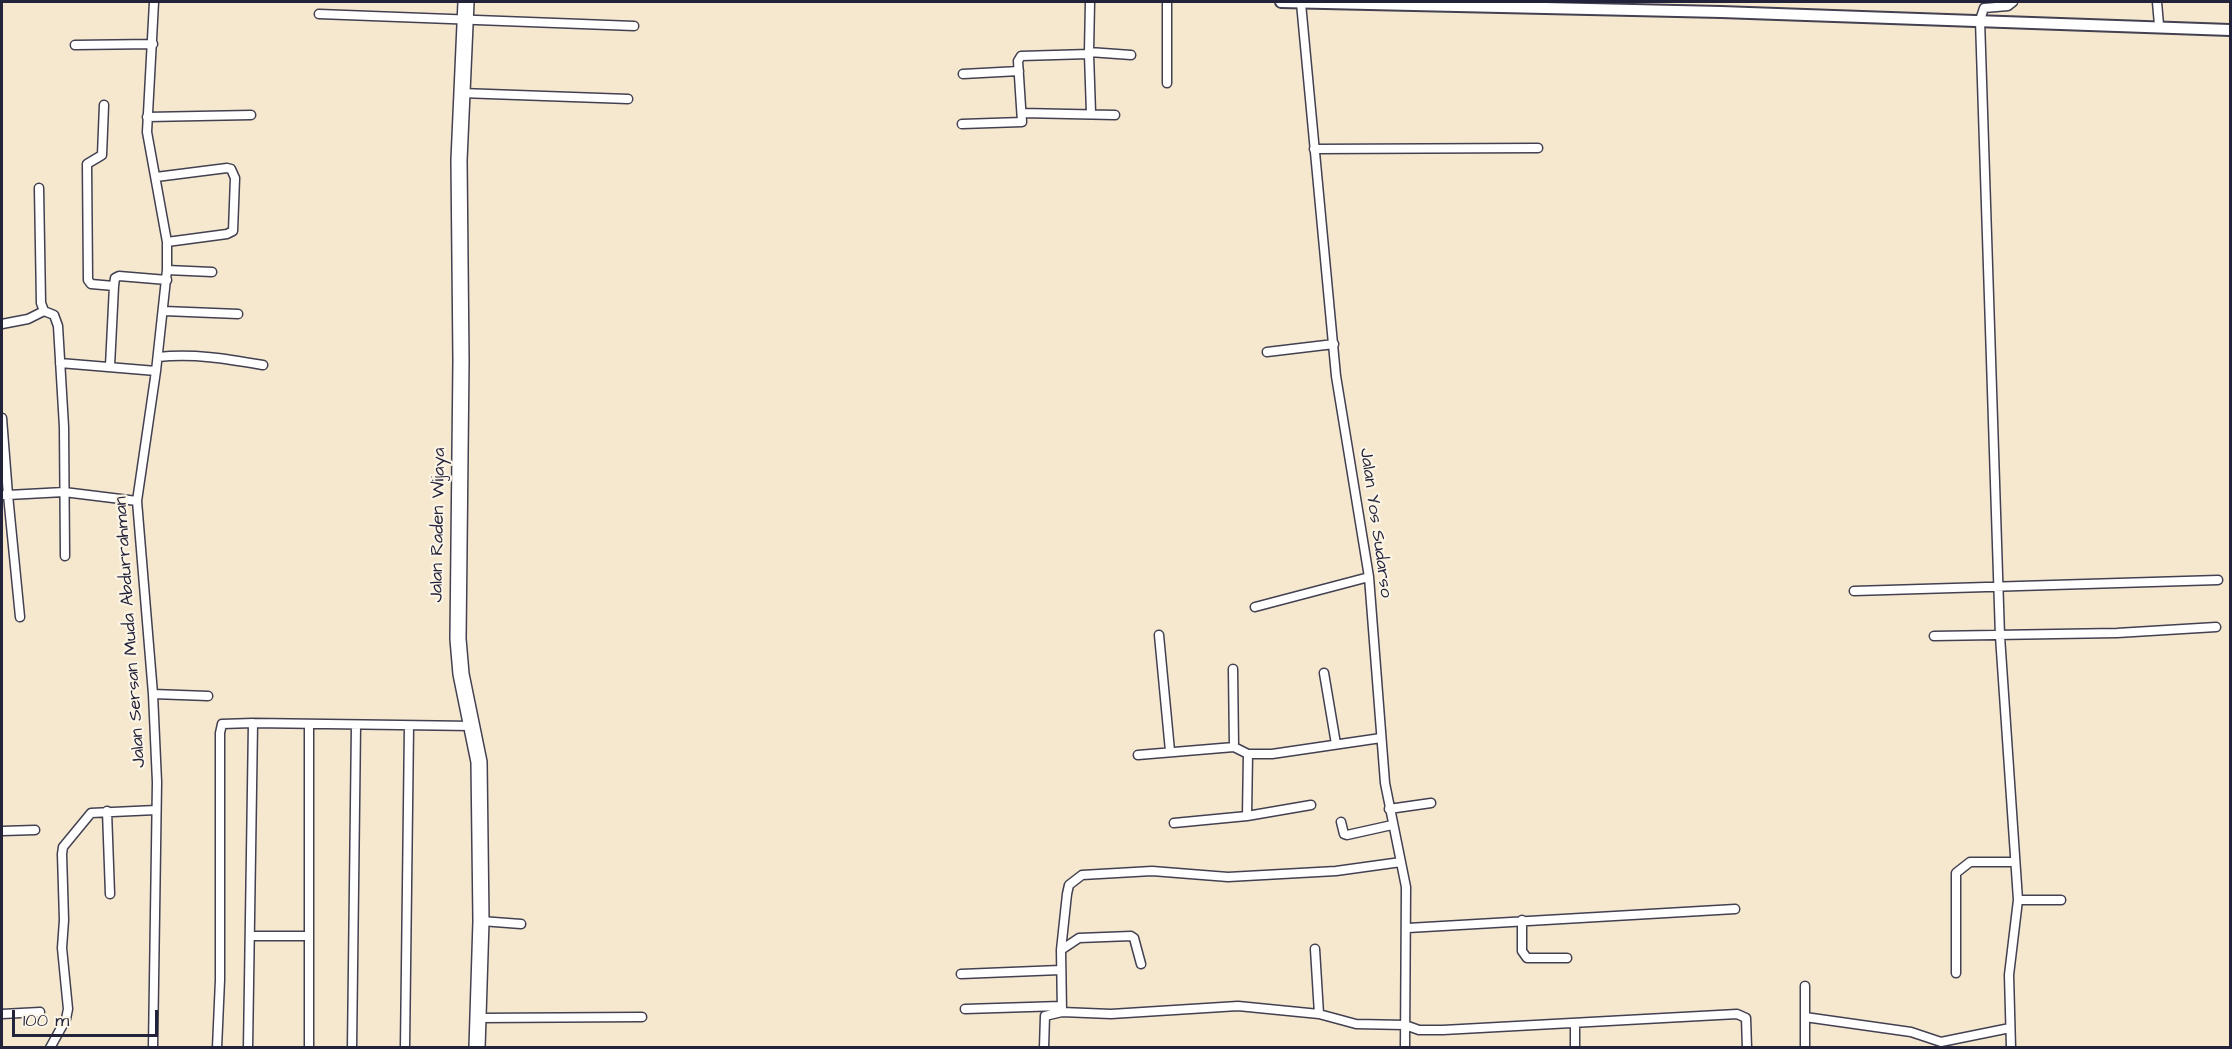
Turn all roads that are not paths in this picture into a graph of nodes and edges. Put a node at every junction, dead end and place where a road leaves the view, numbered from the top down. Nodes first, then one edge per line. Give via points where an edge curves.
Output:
1 (154, 2) edge
2 (466, 2) edge
3 (1090, 2) edge
4 (1167, 2) edge
5 (1281, 2) edge
6 (2013, 2) edge
7 (2157, 2) edge
8 (1301, 3) junction
9 (319, 15) dead end
10 (465, 20) junction
11 (1980, 21) junction
12 (2159, 25) junction
13 (634, 26) dead end
14 (2230, 30) edge
15 (153, 44) junction
16 (75, 45) dead end
17 (1089, 53) junction
18 (1131, 55) dead end
19 (1019, 71) junction
20 (963, 74) dead end
21 (1167, 84) dead end
22 (461, 93) junction
23 (628, 99) dead end
24 (104, 105) dead end
25 (1022, 113) junction
26 (1091, 113) junction
27 (250, 115) dead end
28 (1114, 115) dead end
29 (147, 117) junction
30 (962, 124) dead end
31 (1538, 148) dead end
32 (1314, 149) junction
33 (156, 177) junction
34 (39, 188) dead end
35 (167, 242) junction
36 (167, 270) junction
37 (212, 272) dead end
38 (167, 280) junction
39 (114, 286) junction
40 (44, 310) junction
41 (164, 311) junction
42 (238, 314) dead end
43 (2, 324) edge
44 (1334, 344) junction
45 (1267, 352) dead end
46 (158, 357) junction
47 (60, 363) junction
48 (263, 365) dead end
49 (110, 366) junction
50 (156, 371) junction
51 (2, 418) edge
52 (64, 492) junction
53 (5, 495) edge
54 (137, 501) junction
55 (65, 556) dead end
56 (1369, 577) junction
57 (2218, 580) dead end
58 (2000, 587) junction
59 (1854, 591) dead end
60 (1255, 607) dead end
61 (20, 617) dead end
62 (2216, 627) dead end
63 (1159, 635) dead end
64 (1934, 636) dead end
65 (2000, 636) junction
66 (1233, 669) dead end
67 (1324, 673) dead end
68 (153, 694) junction
69 (208, 696) dead end
70 (253, 723) junction
71 (309, 724) junction
72 (356, 725) junction
73 (409, 726) junction
74 (473, 726) junction
75 (1381, 738) junction
76 (1336, 744) junction
77 (1234, 747) junction
78 (1170, 752) junction
79 (1248, 754) junction
80 (1138, 755) dead end
81 (1431, 803) dead end
82 (1311, 805) dead end
83 (1389, 809) junction
84 (156, 810) junction
85 (107, 811) junction
86 (1247, 816) junction
87 (1341, 822) dead end
88 (1174, 823) dead end
89 (1392, 825) junction
90 (35, 830) dead end
91 (2, 831) edge
92 (1401, 862) junction
93 (2014, 862) junction
94 (110, 894) dead end
95 (2018, 900) junction
96 (2061, 900) dead end
97 (1735, 909) dead end
98 (1522, 920) junction
99 (481, 921) junction
100 (521, 924) dead end
101 (1408, 928) junction
102 (251, 936) junction
103 (309, 936) junction
104 (1316, 949) dead end
105 (1061, 950) junction
106 (1567, 958) dead end
107 (1141, 964) dead end
108 (1060, 970) junction
109 (1956, 973) dead end
110 (961, 974) dead end
111 (1805, 986) dead end
112 (965, 1009) dead end
113 (1061, 1010) junction
114 (40, 1012) dead end
115 (2, 1014) edge
116 (1319, 1014) junction
117 (642, 1017) dead end
118 (1805, 1017) junction
119 (479, 1018) junction
120 (1405, 1025) junction
121 (1572, 1025) junction
122 (2010, 1028) junction
123 (50, 1047) edge
124 (153, 1047) edge
125 (216, 1047) edge
126 (248, 1047) edge
127 (309, 1047) edge
128 (352, 1047) edge
129 (405, 1047) edge
130 (477, 1047) edge
131 (1044, 1047) edge
132 (1405, 1047) edge
133 (1575, 1047) edge
134 (1747, 1047) edge
135 (1805, 1047) edge
136 (2011, 1047) edge

1 - 15 street, Jalan Sersan Muda Abdurrahman
2 - 10 highway, Jalan Raden Wijaya
3 - 17 street
4 - 21 street
5 - 8 street
6 - 11 street via 1984,8
7 - 12 street
8 - 11 street
8 - 32 street, Jalan Yos Sudarso
9 - 10 street
10 - 13 street
10 - 22 highway, Jalan Raden Wijaya
11 - 12 street
11 - 58 street
12 - 14 street
15 - 16 street
15 - 29 street, Jalan Sersan Muda Abdurrahman
17 - 18 street
17 - 19 street via 1021,56
17 - 26 street
19 - 20 street
19 - 25 street
22 - 23 street
22 - 74 highway, Jalan Raden Wijaya via 458,639
24 - 39 street via 104,150 100,158 87,164 88,280 91,284
25 - 26 street
25 - 30 street via 1019,123
26 - 28 street
27 - 29 street
29 - 33 street, Jalan Sersan Muda Abdurrahman
31 - 32 street
32 - 44 street, Jalan Yos Sudarso
33 - 35 street, Jalan Sersan Muda Abdurrahman
33 - 35 street via 226,168 231,169 235,178 233,231
34 - 40 street
35 - 36 street, Jalan Sersan Muda Abdurrahman
36 - 37 street
36 - 38 street, Jalan Sersan Muda Abdurrahman
38 - 39 street via 119,276
38 - 41 street, Jalan Sersan Muda Abdurrahman
39 - 49 street
40 - 43 street via 28,319
40 - 47 street via 54,315 57,322
41 - 42 street
41 - 46 street, Jalan Sersan Muda Abdurrahman
44 - 45 street
44 - 56 street, Jalan Yos Sudarso
46 - 48 street via 218,357
46 - 50 street, Jalan Sersan Muda Abdurrahman
47 - 49 street
47 - 52 street
49 - 50 street
50 - 54 street, Jalan Sersan Muda Abdurrahman
51 - 53 street
52 - 53 street
52 - 54 street
52 - 55 street
53 - 61 street
54 - 68 street, Jalan Sersan Muda Abdurrahman
56 - 60 street
56 - 75 street, Jalan Yos Sudarso
57 - 58 street
58 - 59 street
58 - 65 street
62 - 65 street
63 - 78 street
64 - 65 street
65 - 93 street
66 - 77 street
67 - 76 street
68 - 69 street
68 - 84 street, Jalan Sersan Muda Abdurrahman
70 - 71 street
70 - 102 street
70 - 125 street via 222,724 220,733 220,980
71 - 72 street
71 - 103 street
72 - 73 street
72 - 128 street
73 - 74 street
73 - 129 street
74 - 99 highway, Jalan Raden Wijaya via 479,762
75 - 76 street
75 - 83 street, Jalan Yos Sudarso
76 - 79 street
77 - 78 street
77 - 79 street
78 - 80 street
79 - 86 street
81 - 83 street
82 - 86 street
83 - 89 street, Jalan Yos Sudarso
84 - 85 street
84 - 124 street, Jalan Sersan Muda Abdurrahman
85 - 94 street
85 - 123 street via 91,813 63,847 62,948 68,1009
86 - 88 street
87 - 89 street via 1347,835
89 - 92 street, Jalan Yos Sudarso
90 - 91 street
92 - 101 street, Jalan Yos Sudarso
92 - 105 street via 1336,871 1228,877 1160,871 1082,875 1070,885 1067,894
93 - 95 street
93 - 109 street via 1970,862 1956,873
95 - 96 street
95 - 122 street via 2009,975
97 - 98 street
98 - 101 street
98 - 106 street via 1522,951 1527,958
99 - 100 street
99 - 119 highway, Jalan Raden Wijaya
101 - 120 street, Jalan Yos Sudarso
102 - 103 street
102 - 126 street
103 - 127 street
104 - 116 street
105 - 107 street via 1079,938 1131,936
105 - 108 street
108 - 110 street
108 - 113 street
111 - 118 street
112 - 113 street
113 - 116 street via 1111,1014 1238,1006
113 - 131 street via 1045,1016
114 - 115 street
116 - 120 street via 1356,1024
117 - 119 street
118 - 122 street via 1915,1033 1941,1042
118 - 135 street
119 - 130 highway, Jalan Raden Wijaya
120 - 121 street via 1419,1030 1443,1030
120 - 132 street, Jalan Yos Sudarso
121 - 133 street
121 - 134 street via 1743,1015
122 - 136 street

